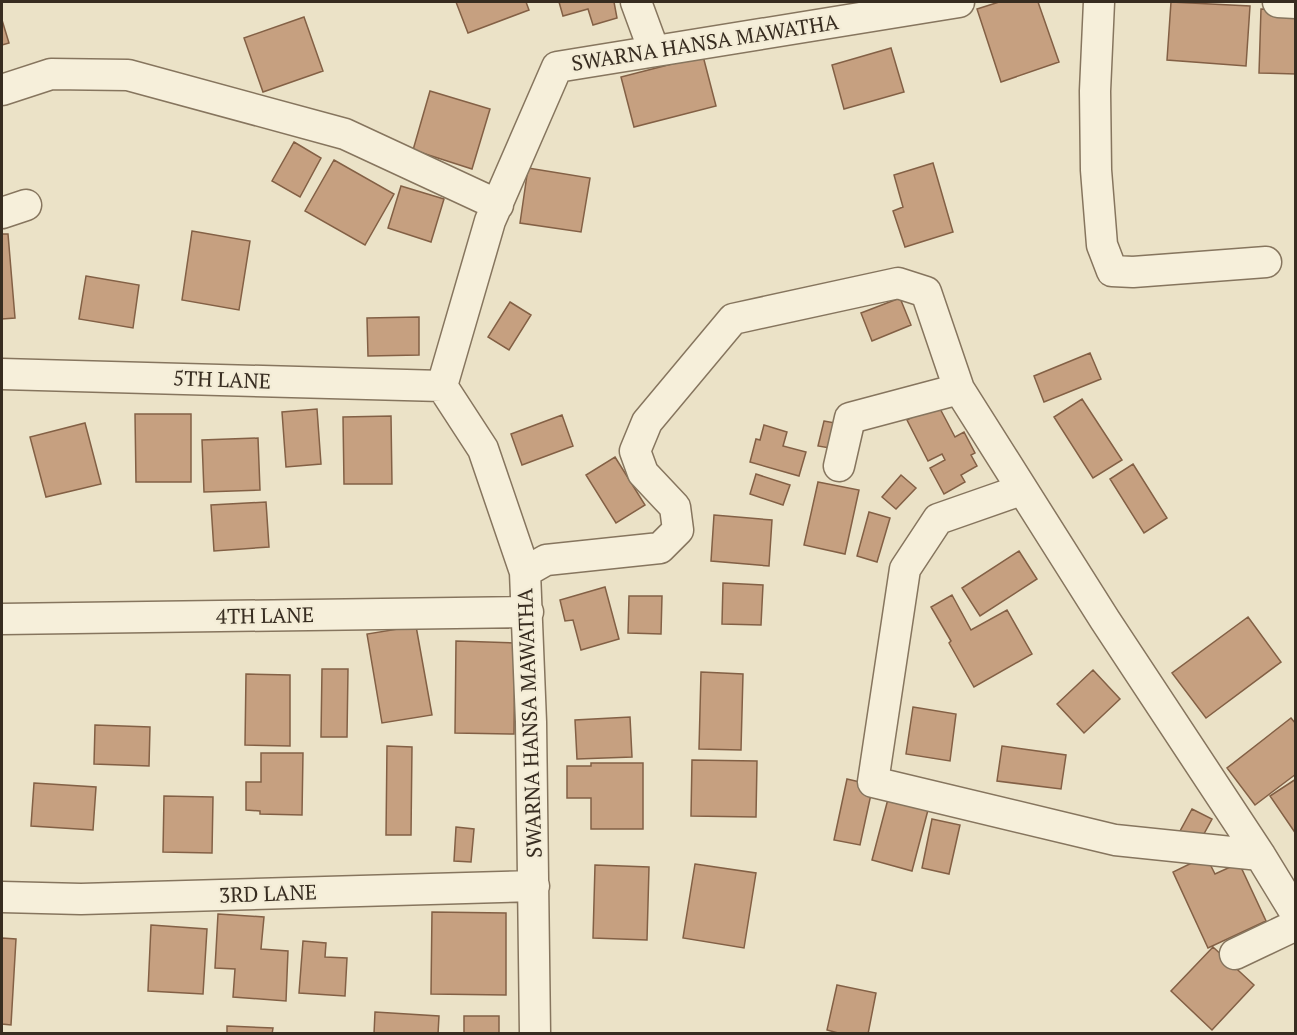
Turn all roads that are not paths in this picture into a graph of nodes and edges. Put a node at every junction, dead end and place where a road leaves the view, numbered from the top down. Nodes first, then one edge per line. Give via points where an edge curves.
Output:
1 (636, 2) edge
2 (959, 2) edge
3 (1100, 2) edge
4 (1278, 2) edge
5 (1296, 3) edge
6 (654, 51) junction
7 (2, 90) edge
8 (498, 205) junction
9 (1266, 262) dead end
10 (2, 374) edge
11 (442, 386) junction
12 (959, 389) junction
13 (838, 466) dead end
14 (1021, 490) junction
15 (525, 572) junction
16 (528, 612) junction
17 (2, 619) edge
18 (1260, 855) junction
19 (534, 886) junction
20 (2, 897) edge
21 (1296, 914) edge
22 (1296, 925) edge
23 (1235, 954) dead end
24 (535, 1034) edge

1 - 6 street
2 - 6 street, SWARNA HANSA MAWATHA
3 - 9 street via 1096,170 1102,245 1112,271
4 - 5 street
6 - 8 street, SWARNA HANSA MAWATHA via 557,67
7 - 8 street via 51,74 128,75 345,134
8 - 11 street, SWARNA HANSA MAWATHA
10 - 11 street, 5TH LANE
11 - 15 street, SWARNA HANSA MAWATHA via 483,449
12 - 13 street via 850,418
12 - 14 street
12 - 15 street via 926,292 898,283 733,319 647,422 634,451 643,473 675,507 678,530 660,548 546,560
14 - 18 street
14 - 18 street via 938,519 904,569 873,782 1115,840
15 - 16 street, SWARNA HANSA MAWATHA
16 - 17 street, 4TH LANE
16 - 19 street, SWARNA HANSA MAWATHA
18 - 21 street
19 - 20 street, 3RD LANE via 81,899
19 - 24 street, SWARNA HANSA MAWATHA
22 - 23 street

